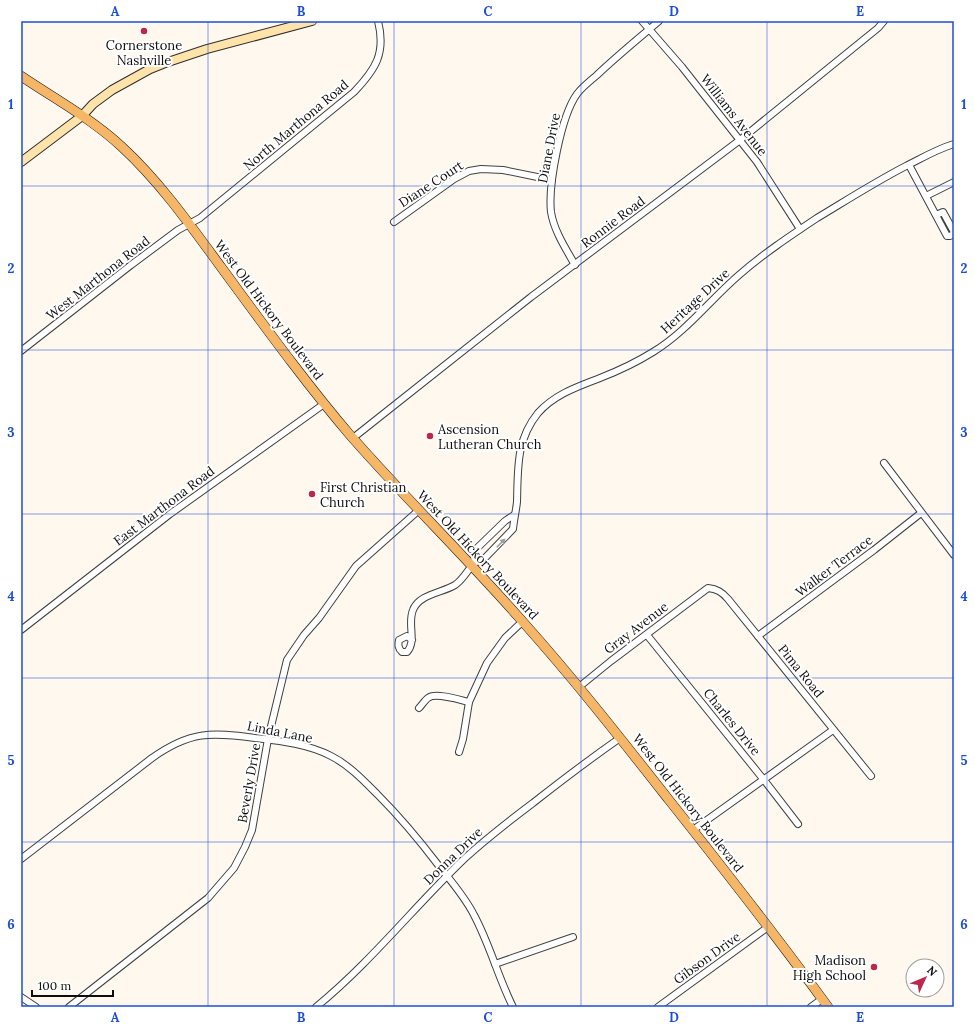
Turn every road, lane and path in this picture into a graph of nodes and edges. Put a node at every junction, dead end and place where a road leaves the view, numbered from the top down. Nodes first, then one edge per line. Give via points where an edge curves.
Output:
1 (312, 21) edge
2 (378, 21) edge
3 (642, 21) edge
4 (659, 21) edge
5 (884, 21) edge
6 (649, 29) junction
7 (21, 76) edge
8 (82, 116) junction
9 (740, 140) junction
10 (954, 144) edge
11 (21, 162) edge
12 (909, 165) junction
13 (552, 180) junction
14 (954, 182) edge
15 (926, 196) junction
16 (936, 215) dead end
17 (394, 222) dead end
18 (189, 224) junction
19 (800, 229) junction
20 (575, 265) junction
21 (21, 351) edge
22 (324, 404) junction
23 (353, 438) junction
24 (884, 463) dead end
25 (419, 510) junction
26 (921, 513) junction
27 (514, 515) junction
28 (954, 555) edge
29 (474, 563) junction
30 (708, 588) joint
31 (523, 621) junction
32 (21, 630) edge
33 (647, 635) junction
34 (758, 636) junction
35 (412, 640) dead end
36 (579, 687) junction
37 (470, 702) junction
38 (420, 708) dead end
39 (834, 730) junction
40 (620, 738) junction
41 (268, 739) junction
42 (459, 752) dead end
43 (871, 776) dead end
44 (764, 780) junction
45 (798, 824) dead end
46 (693, 830) junction
47 (21, 859) edge
48 (447, 876) junction
49 (768, 927) junction
50 (573, 936) dead end
51 (495, 964) junction
52 (21, 997) edge
53 (822, 999) junction
54 (36, 1007) edge
55 (69, 1007) edge
56 (316, 1007) edge
57 (513, 1007) edge
58 (658, 1007) edge
59 (810, 1007) edge
60 (828, 1007) edge

1 - 8 street via 165,63 112,90
2 - 18 street, North Marthona Road via 381,42 379,53 372,72 354,92 200,218
3 - 6 street, Williams Avenue
4 - 6 street, Diane Drive
5 - 9 street, Ronnie Road
6 - 9 street, Williams Avenue
6 - 13 street, Diane Drive via 582,90 569,107
7 - 8 main road, West Old Hickory Boulevard
8 - 11 street
8 - 18 main road, West Old Hickory Boulevard via 122,148 154,181
9 - 19 street, Williams Avenue
9 - 20 street, Ronnie Road
10 - 12 street, Heritage Drive
12 - 15 street
12 - 19 street, Heritage Drive via 843,201
13 - 17 street, Diane Court via 503,170 469,171
13 - 20 street, Diane Drive via 551,212 556,229
14 - 15 street
15 - 16 street
18 - 21 street, West Marthona Road via 131,265
18 - 22 main road, West Old Hickory Boulevard
19 - 27 street, Heritage Drive via 740,274 654,352 573,388 543,408 532,422 520,447
20 - 23 street, Ronnie Road
22 - 23 main road, West Old Hickory Boulevard
22 - 32 street, East Marthona Road via 170,514
23 - 25 main road, West Old Hickory Boulevard
24 - 26 street
25 - 29 main road, West Old Hickory Boulevard
25 - 41 street, Beverly Drive via 356,566 287,660
26 - 28 street
26 - 34 street, Walker Terrace
27 - 29 street, Heritage Drive via 473,552
29 -> 27 street, Heritage Drive via 482,561 513,529
29 - 31 main road, West Old Hickory Boulevard
29 - 35 street, Heritage Drive via 455,585 419,602 413,610 410,629
30 - 33 street, Gray Avenue
30 - 34 street, Pima Road via 716,588 722,592
31 - 36 main road, West Old Hickory Boulevard
31 - 37 street via 505,638 487,663
33 - 36 street, Gray Avenue
33 - 44 street, Charles Drive
34 - 39 street, Pima Road
36 - 40 main road, West Old Hickory Boulevard
37 - 38 street via 433,696
37 - 42 street
39 - 43 street, Pima Road
39 - 44 street
40 - 46 main road, West Old Hickory Boulevard
40 - 48 street, Donna Drive via 499,829
41 - 47 street, Linda Lane via 203,735 186,738 152,758
41 - 48 street, Linda Lane via 287,742 331,756 350,769 402,821
41 - 55 street, Beverly Drive via 252,830 234,868 208,898
44 - 45 street, Charles Drive
44 - 46 street
46 - 49 main road, West Old Hickory Boulevard
48 - 51 street, Linda Lane via 473,914
48 - 56 street, Donna Drive via 364,963
49 - 53 main road, West Old Hickory Boulevard
49 - 58 street, Gibson Drive
50 - 51 street
51 - 57 street, Linda Lane
52 - 54 street
53 - 59 street
53 - 60 main road, West Old Hickory Boulevard

